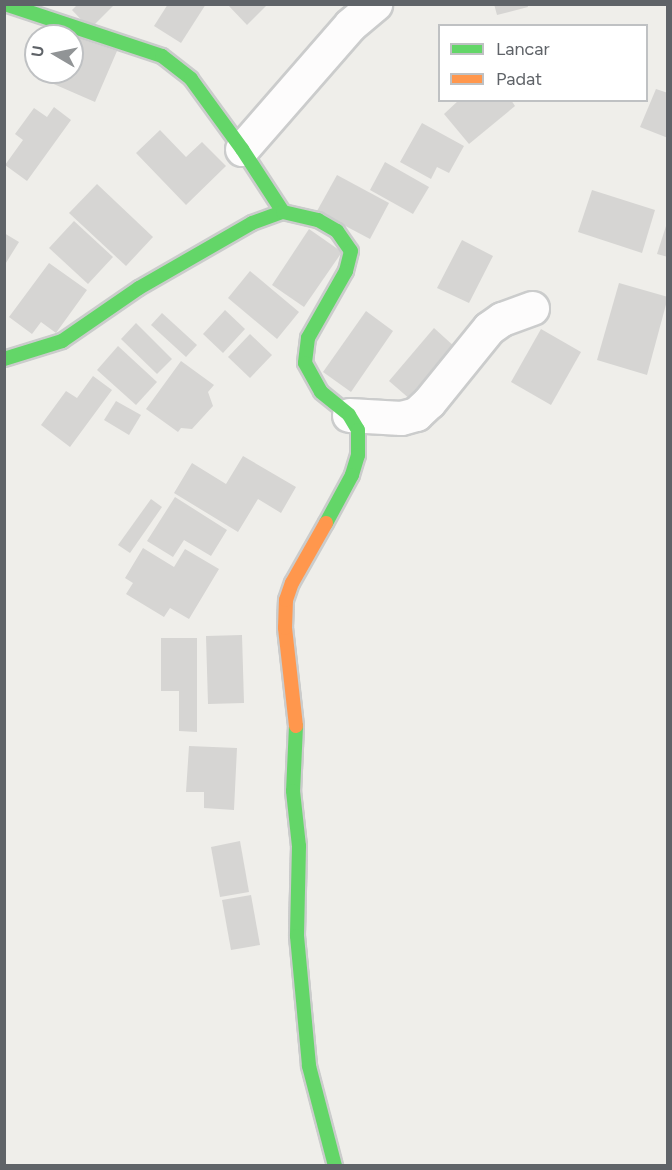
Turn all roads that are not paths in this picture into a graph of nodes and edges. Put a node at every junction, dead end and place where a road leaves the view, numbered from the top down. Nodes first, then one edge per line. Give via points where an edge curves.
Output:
1 (5, 4) edge
2 (375, 4) edge
3 (242, 149) junction
4 (283, 212) junction
5 (532, 308) dead end
6 (4, 359) edge
7 (349, 415) junction
8 (335, 1166) edge

1 - 3 street via 162,56 191,79
2 - 3 street via 350,25
3 - 4 street
4 - 6 street via 252,223 139,288 62,341
4 - 7 street via 318,220 337,231 351,251 346,271 308,338 305,363 321,392
5 - 7 street via 489,328 416,414 401,418
7 - 8 street via 358,430 358,455 352,475 286,600 297,737 293,791 299,846 297,936 309,1066

